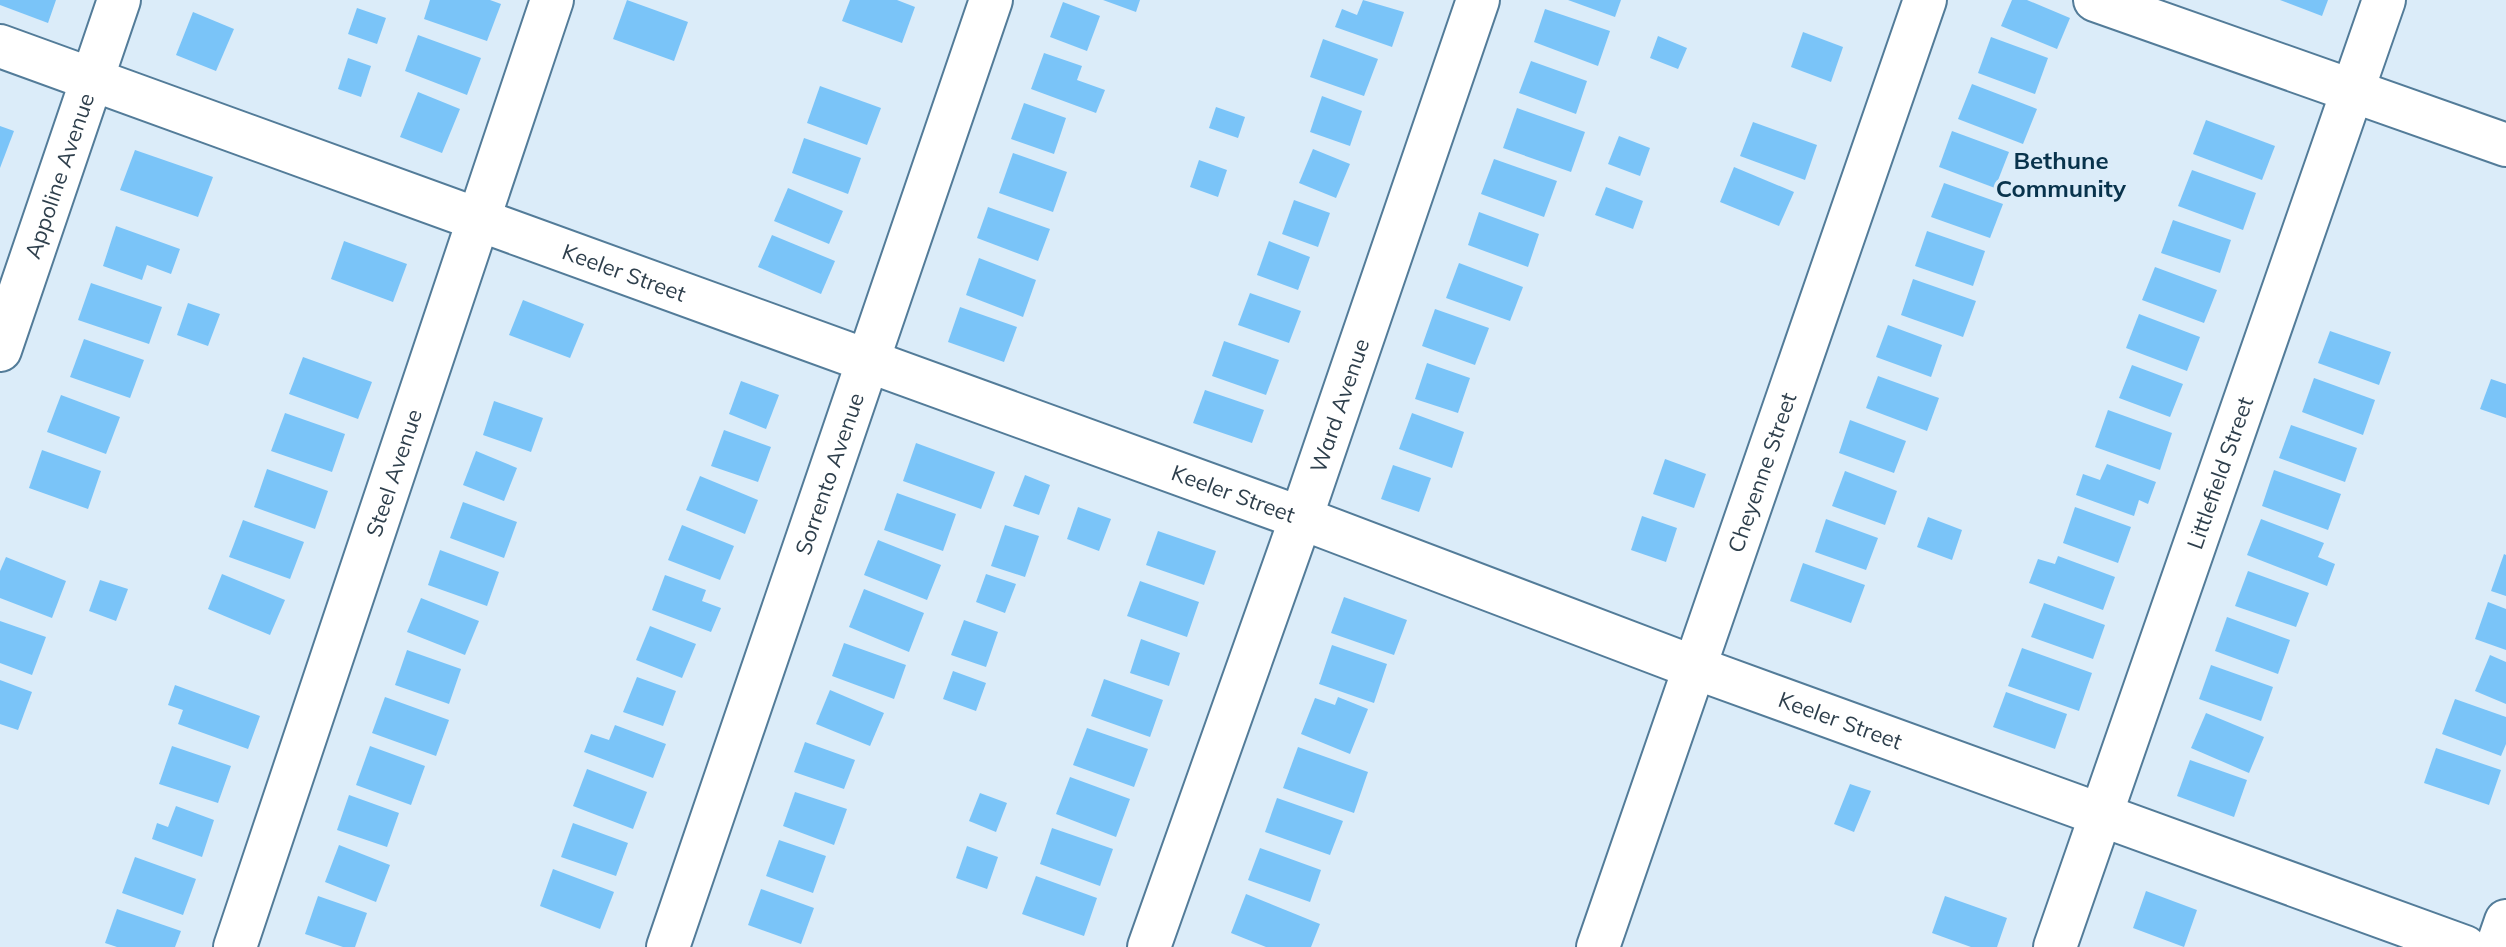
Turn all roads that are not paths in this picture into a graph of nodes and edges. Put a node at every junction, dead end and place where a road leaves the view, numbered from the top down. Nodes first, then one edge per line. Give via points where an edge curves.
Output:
1 (119, 0) edge
2 (552, 0) edge
3 (991, 0) edge
4 (1478, 0) edge
5 (1925, 0) edge
6 (2095, 0) edge
7 (2384, 0) edge
8 (0, 46) edge
9 (92, 80) junction
10 (2352, 90) junction
11 (2506, 145) edge
12 (477, 221) junction
13 (0, 350) edge
14 (869, 361) junction
15 (1301, 518) junction
16 (1696, 668) junction
17 (2103, 816) junction
18 (2506, 921) edge
19 (235, 947) edge
20 (668, 947) edge
21 (1149, 947) edge
22 (1598, 947) edge
23 (2055, 947) edge
24 (2465, 947) edge
25 (2497, 947) edge

1 - 9 street, Appoline Avenue
2 - 12 street, Steel Avenue
3 - 14 street, Sorrento Avenue
4 - 15 street, Ward Avenue
5 - 16 street, Cheyenne Street
6 - 10 street
7 - 10 street, Littlefield Street
8 - 9 street, Keeler Street
9 - 12 street, Keeler Street
9 - 13 street, Appoline Avenue
10 - 11 street
10 - 17 street, Littlefield Street
12 - 14 street, Keeler Street
12 - 19 street, Steel Avenue
14 - 15 street, Keeler Street
14 - 20 street, Sorrento Avenue
15 - 16 street, Keeler Street
15 - 21 street, Ward Avenue
16 - 17 street, Keeler Street
16 - 22 street, Cheyenne Street
17 - 23 street, Littlefield Street
17 - 24 street, Keeler Street
18 - 25 street

